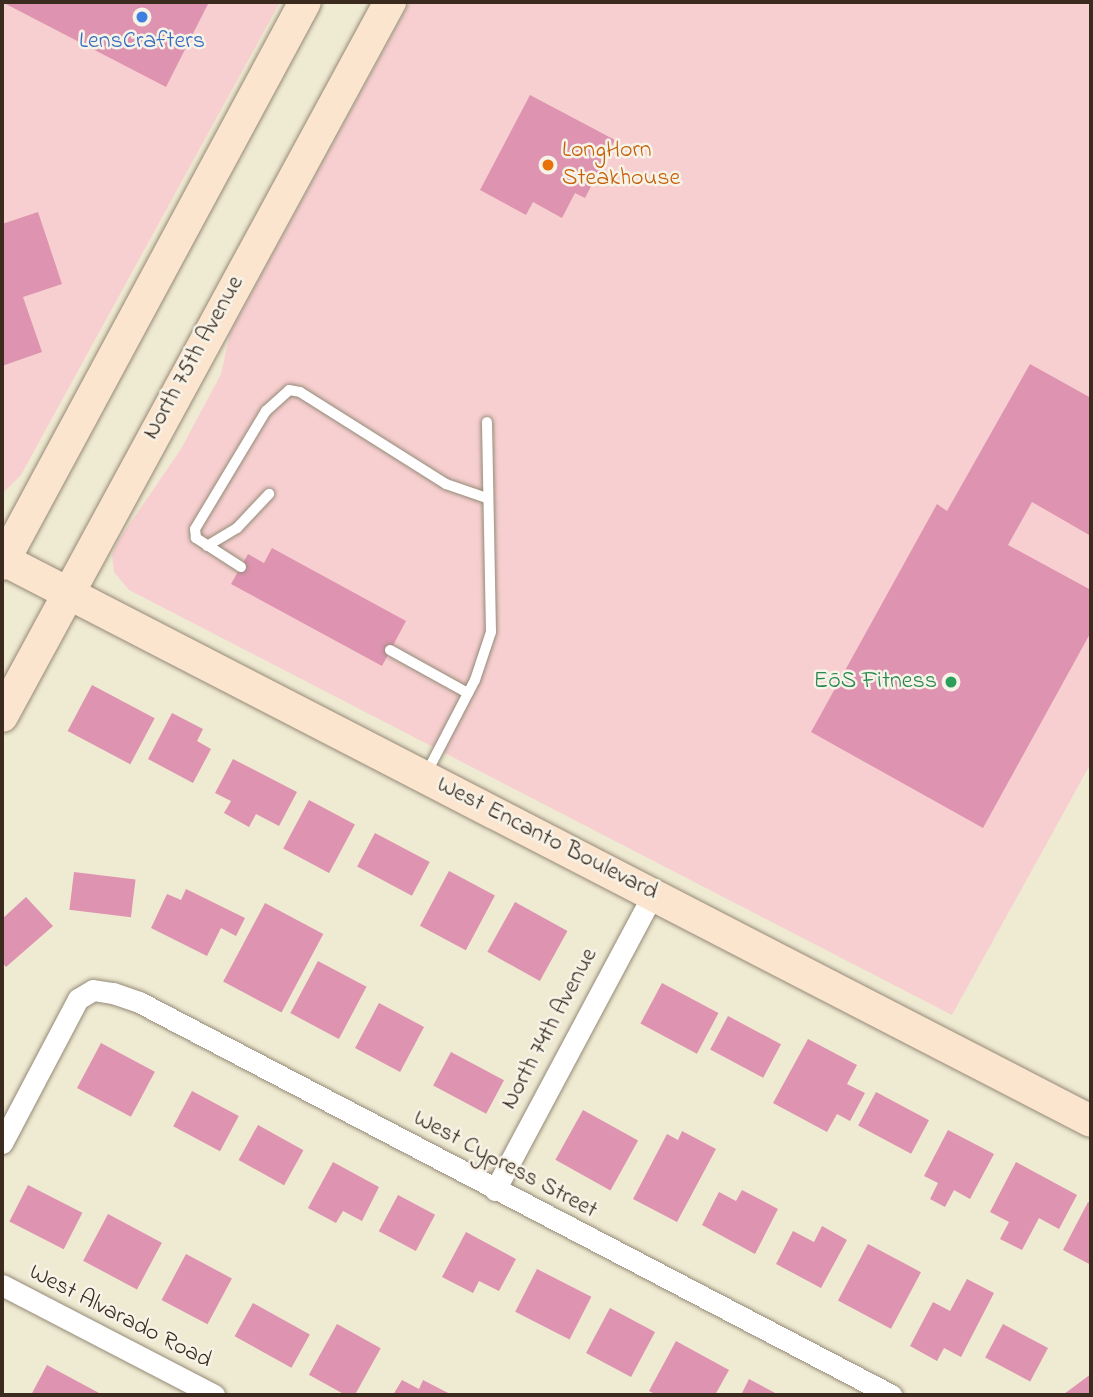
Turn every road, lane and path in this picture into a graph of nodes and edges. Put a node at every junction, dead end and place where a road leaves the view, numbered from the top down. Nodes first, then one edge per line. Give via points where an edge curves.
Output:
1 (305, 2) edge
2 (390, 2) edge
3 (487, 422) dead end
4 (269, 494) dead end
5 (487, 498) junction
6 (207, 546) junction
7 (3, 561) edge
8 (241, 567) dead end
9 (66, 591) junction
10 (390, 650) dead end
11 (468, 693) junction
12 (2, 716) edge
13 (425, 776) junction
14 (653, 894) junction
15 (1091, 1121) edge
16 (2, 1143) edge
17 (495, 1190) junction
18 (2, 1285) edge
19 (214, 1395) edge
20 (891, 1395) edge

1 - 7 main road
2 - 9 main road, North 75th Avenue
3 - 5 lane
4 - 6 lane via 237,528
5 - 6 lane via 446,484 300,392 289,390 266,411 195,529 197,538
5 - 11 lane via 491,632
6 - 8 lane
7 - 9 main road, West Encanto Boulevard
9 - 12 main road, North 75th Avenue
9 - 13 main road, West Encanto Boulevard
10 - 11 lane
11 - 13 lane
13 - 14 main road, West Encanto Boulevard
14 - 15 main road, West Encanto Boulevard
14 - 17 street, North 74th Avenue
16 - 17 street, West Cypress Street via 67,1015 93,990 139,1002
17 - 20 street, West Cypress Street
18 - 19 street, West Alvarado Road

